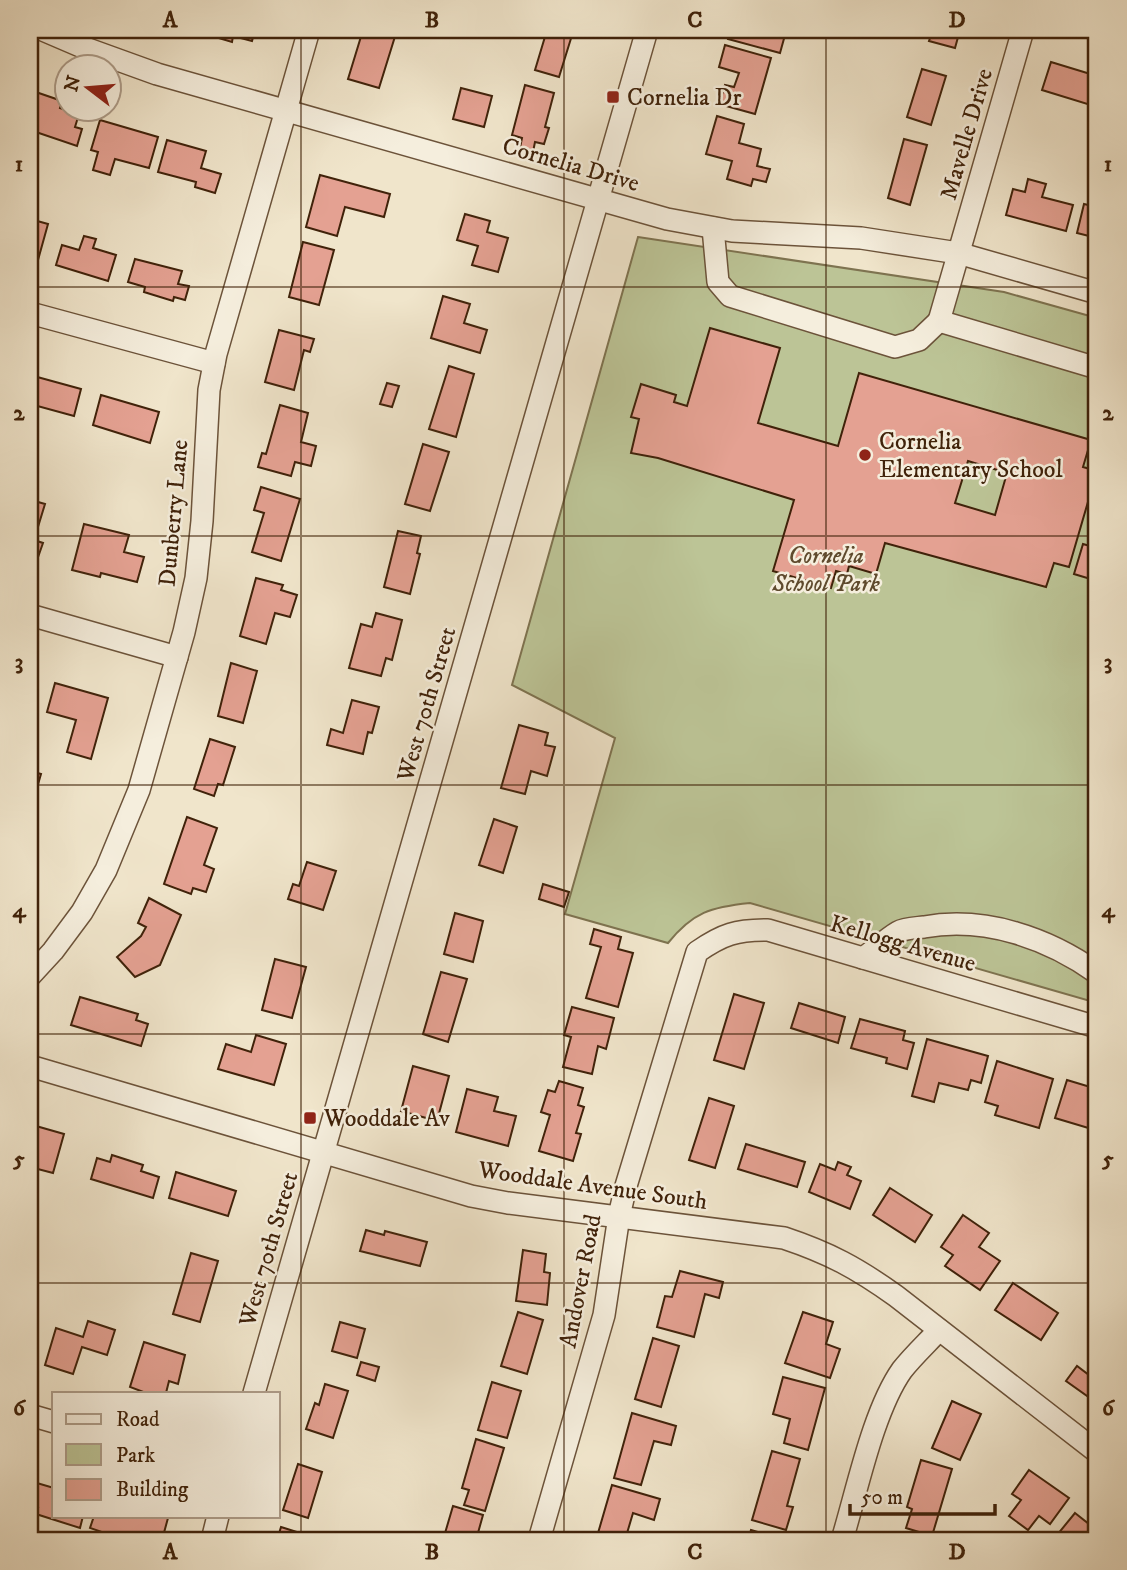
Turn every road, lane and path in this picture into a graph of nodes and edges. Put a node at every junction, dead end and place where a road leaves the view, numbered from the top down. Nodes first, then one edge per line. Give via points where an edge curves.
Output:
1 (43, 30) edge
2 (309, 30) edge
3 (648, 30) edge
4 (1023, 30) edge
5 (286, 111) junction
6 (598, 199) junction
7 (713, 228) junction
8 (958, 253) junction
9 (1097, 293) edge
10 (30, 313) edge
11 (939, 321) junction
12 (214, 363) junction
13 (1097, 368) edge
14 (30, 615) edge
15 (177, 657) junction
16 (697, 952) joint
17 (863, 958) junction
18 (1097, 973) edge
19 (30, 976) edge
20 (1097, 1027) edge
21 (30, 1066) edge
22 (324, 1152) junction
23 (619, 1216) junction
24 (939, 1330) junction
25 (254, 1392) edge
26 (30, 1415) edge
27 (52, 1421) edge
28 (1097, 1452) edge
29 (218, 1518) edge
30 (212, 1540) edge
31 (539, 1540) edge
32 (842, 1540) edge

1 - 5 street, Cornelia Drive via 157,74
2 - 5 street, Dunberry Lane
3 - 6 street, West 70th Street
4 - 8 street, Mavelle Drive
5 - 6 street, Cornelia Drive
5 - 12 street, Dunberry Lane
6 - 7 street, Cornelia Drive
6 - 22 street, West 70th Street
7 - 8 street, Cornelia Drive via 861,238
7 - 11 street via 718,282 730,296 895,347 919,340
8 - 9 street, Cornelia Drive
8 - 11 street, Mavelle Drive
10 - 12 street
11 - 13 street
12 - 15 street, Dunberry Lane via 196,578
14 - 15 street
15 - 19 street, Dunberry Lane via 139,790 106,870 82,912
16 - 17 street, Kellogg Avenue via 719,936 768,930
16 - 23 street, Andover Road
17 - 18 street via 900,931 939,924 983,926 1031,937
17 - 20 street, Kellogg Avenue
21 - 22 street, Wooddale Avenue South
22 - 23 street, Wooddale Avenue South via 471,1196
22 - 25 street, West 70th Street
23 - 24 street, Wooddale Avenue South via 784,1238 824,1252 862,1271
23 - 31 street, Andover Road via 604,1315
24 - 28 street, Wooddale Avenue South
24 - 32 street via 902,1370 887,1397
26 - 27 street
29 - 30 street

